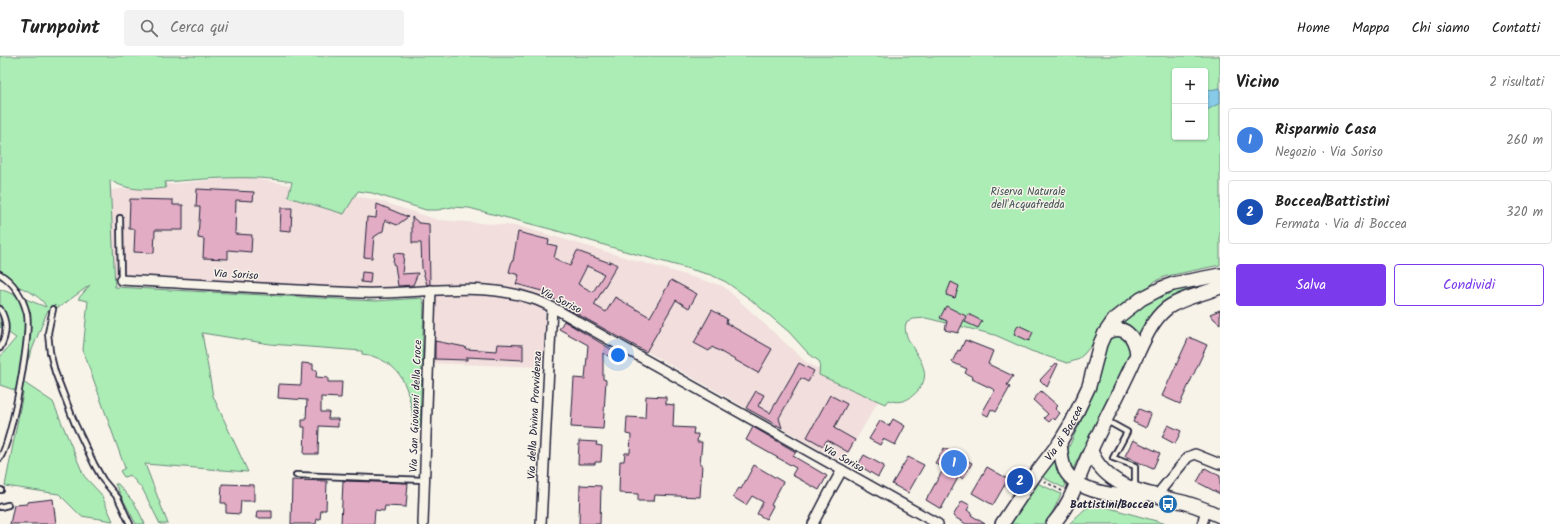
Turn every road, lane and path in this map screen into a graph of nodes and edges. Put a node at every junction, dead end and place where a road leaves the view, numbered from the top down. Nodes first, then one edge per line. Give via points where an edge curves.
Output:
1 (120, 218) dead end
2 (0, 274) edge
3 (1220, 274) edge
4 (121, 280) joint
5 (1220, 288) edge
6 (431, 290) junction
7 (552, 308) junction
8 (0, 309) edge
9 (53, 309) dead end
10 (1105, 333) junction
11 (0, 348) edge
12 (1137, 354) junction
13 (1105, 420) junction
14 (1060, 442) junction
15 (1091, 451) junction
16 (0, 458) edge
17 (1220, 464) edge
18 (842, 470) junction
19 (296, 475) dead end
20 (424, 480) junction
21 (1041, 480) dead end
22 (1076, 482) junction
23 (1135, 490) junction
24 (1064, 492) dead end
25 (1153, 496) junction
26 (1093, 502) dead end
27 (1090, 504) dead end
28 (8, 505) dead end
29 (0, 507) edge
30 (1206, 510) junction
31 (1220, 516) edge
32 (130, 524) edge
33 (423, 524) edge
34 (541, 524) edge
35 (813, 524) edge
36 (938, 524) edge
37 (1002, 524) edge
38 (1053, 524) edge
39 (1202, 524) edge

1 - 4 lane
2 - 16 lane via 18,292 26,312 28,329 10,430
3 - 10 main road, Via di Boccea via 1156,290 1119,316
4 - 6 street, Via Soriso via 364,293
5 - 12 main road via 1178,303 1164,311 1151,326
6 - 7 street, Via Soriso via 503,292 532,299
6 - 20 street, Via San Giovanni della Croce
7 - 18 street, Via Soriso
7 - 34 street, Via della Divina Provvidenza
8 - 11 lane via 6,327
9 - 32 lane via 48,333 55,372 94,464 118,498
10 - 12 main road via 1117,329 1127,332 1134,340
10 - 14 main road, Via di Boccea via 1087,391
12 - 13 main road
13 - 15 main road
13 - 23 lane via 1127,432 1113,458 1135,466
14 - 22 main road via 1064,469
14 - 37 main road, Via di Boccea
15 - 22 main road
15 - 23 main road via 1105,474
17 - 25 street via 1195,454 1188,457
18 - 35 street
18 - 36 street, Via Soriso
19 - 20 lane
20 - 33 street, Via San Giovanni della Croce
21 - 24 path
22 - 25 main road via 1108,494
22 - 38 main road via 1067,506
23 - 25 main road
25 - 30 main road
26 - 27 path
28 - 29 lane
30 - 31 main road
30 - 39 street

